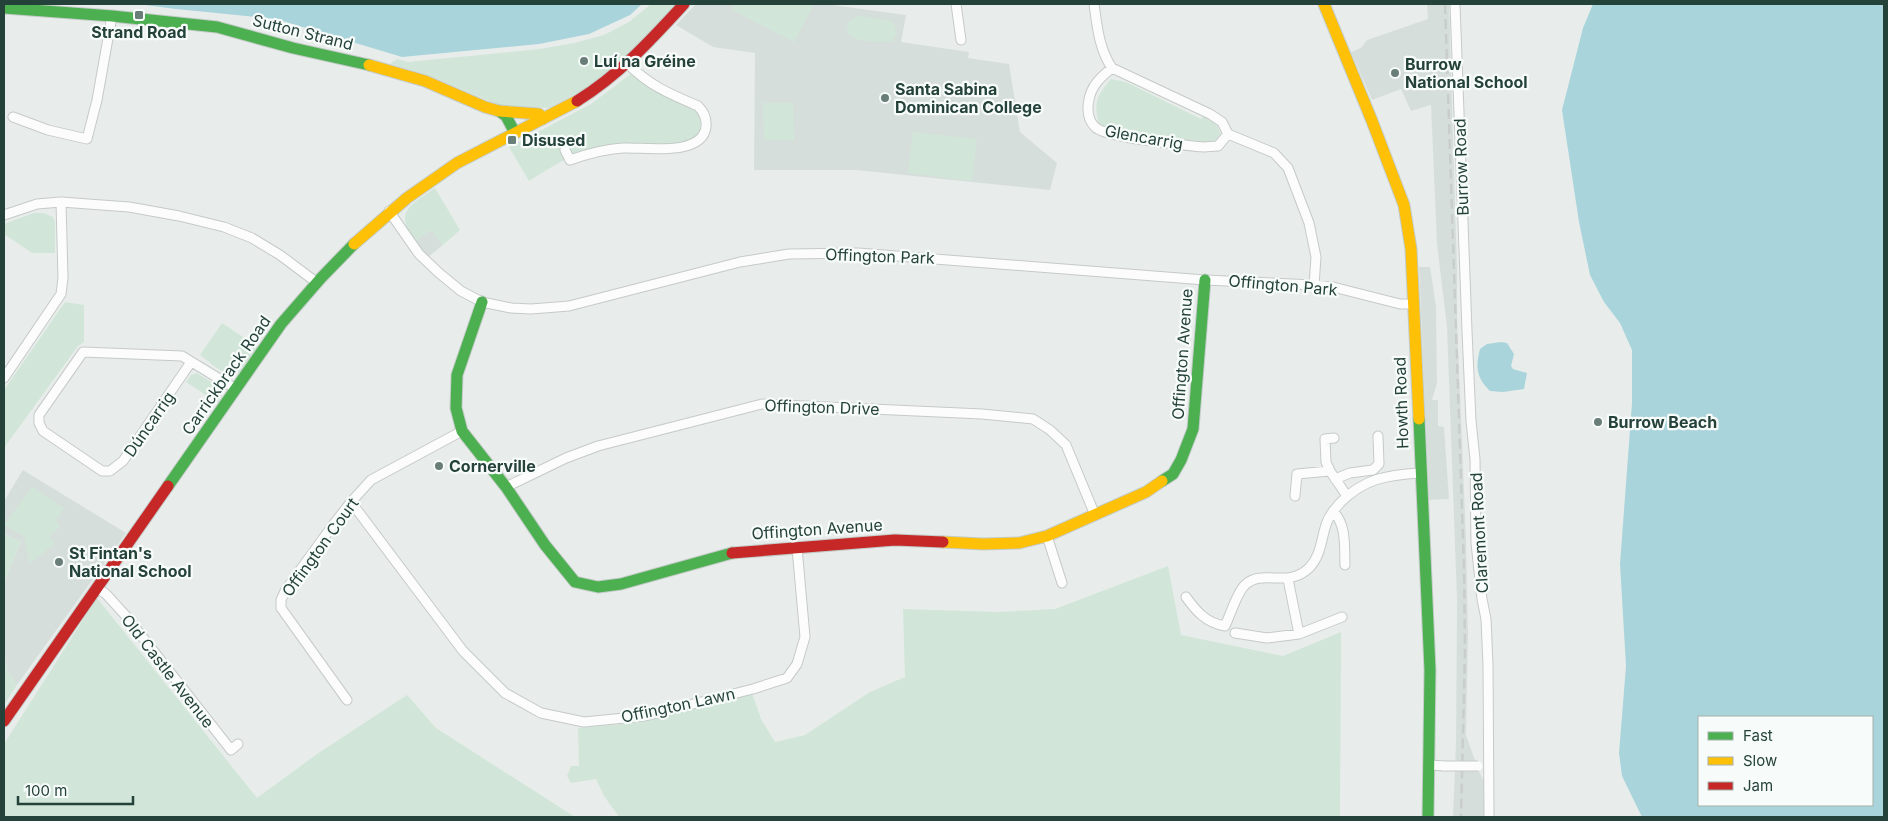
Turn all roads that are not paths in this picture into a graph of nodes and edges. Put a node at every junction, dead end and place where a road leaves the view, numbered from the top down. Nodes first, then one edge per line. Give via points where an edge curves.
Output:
1 (684, 4) edge
2 (956, 4) edge
3 (1094, 4) edge
4 (1324, 4) edge
5 (1455, 4) edge
6 (4, 8) edge
7 (112, 16) junction
8 (961, 40) dead end
9 (628, 64) junction
10 (1112, 68) junction
11 (499, 111) junction
12 (14, 117) dead end
13 (543, 119) junction
14 (515, 133) junction
15 (1228, 134) junction
16 (565, 150) dead end
17 (61, 202) junction
18 (389, 211) junction
19 (4, 215) edge
20 (1204, 280) junction
21 (316, 282) junction
22 (1314, 286) junction
23 (482, 302) junction
24 (1414, 304) junction
25 (1467, 331) joint
26 (191, 362) junction
27 (4, 378) edge
28 (236, 389) junction
29 (462, 431) junction
30 (1378, 436) dead end
31 (1334, 438) dead end
32 (1330, 471) junction
33 (1420, 473) junction
34 (1335, 479) junction
35 (506, 487) junction
36 (1296, 496) dead end
37 (1347, 496) junction
38 (351, 502) junction
39 (1333, 511) junction
40 (1095, 516) junction
41 (1047, 536) junction
42 (797, 548) junction
43 (1345, 565) dead end
44 (1288, 579) junction
45 (1062, 583) dead end
46 (97, 588) junction
47 (1186, 597) dead end
48 (1342, 617) dead end
49 (1235, 633) dead end
50 (1298, 634) junction
51 (347, 700) dead end
52 (4, 721) edge
53 (238, 744) dead end
54 (1429, 765) junction
55 (1483, 766) junction
56 (1428, 817) edge
57 (1488, 817) edge

1 - 9 main road, Carrickbrack Road
2 - 8 street
3 - 10 street via 1102,49
4 - 24 main road, Howth Road via 1406,211
5 - 25 street, Burrow Road
6 - 7 main road, Sutton Strand
7 - 11 main road, Sutton Strand via 217,28 383,68
7 - 12 street via 87,139 48,130
9 - 13 main road, Carrickbrack Road via 595,90
9 - 16 street via 643,79 698,106 706,119 704,136 685,147 594,151 570,160
10 - 15 street via 1210,114 1222,122
10 - 15 street, Glencarrig via 1097,82 1089,97 1088,114 1095,127 1111,134 1203,147 1218,146
11 - 13 main road, Sutton Strand via 539,114
11 - 14 main road via 506,116
13 - 14 main road, Carrickbrack Road
14 - 18 main road, Carrickbrack Road via 457,163
15 - 22 street via 1274,153 1288,168 1309,223 1316,257
17 - 19 street via 37,204
17 - 21 street via 129,207 224,227 252,238
17 - 27 street via 61,294
18 - 21 main road, Carrickbrack Road
18 - 23 street, Offington Park via 419,254 462,291
20 - 22 street, Offington Park
20 - 23 street, Offington Park via 858,253 789,254 740,262 569,306 531,309
20 - 40 main road, Offington Avenue via 1193,429 1182,460 1173,474 1146,492
21 - 28 main road, Carrickbrack Road via 281,324
22 - 24 street, Offington Park
23 - 29 main road, Offington Avenue via 457,375 456,408
24 - 33 main road, Howth Road
25 - 55 street, Claremont Road via 1475,459 1476,543 1488,665
26 - 26 street, Dúncarrig via 182,356 82,352 39,414 39,424 43,431 102,471 110,471 122,462
26 - 28 street, Dúncarrig
28 - 46 main road, Carrickbrack Road
29 - 35 main road, Offington Avenue
29 - 38 street, Offington Court via 371,480
30 - 34 street via 1379,464 1373,470
31 - 32 street via 1325,439 1326,462
32 - 34 street
32 - 36 street via 1297,474
33 - 37 street via 1377,478
33 - 54 main road, Howth Road via 1430,670
34 - 37 street
35 - 40 street, Offington Drive via 598,446 762,404 972,413 1033,419 1050,430 1066,445
35 - 42 main road, Offington Avenue via 545,545 575,582 598,587 620,584 735,552
37 - 39 street
38 - 42 street, Offington Lawn via 463,651 505,693 541,713 584,722 645,716 787,678 797,664 805,638
38 - 51 street, Offington Court via 281,600 281,608
39 - 43 street via 1344,531
39 - 44 street via 1320,551 1310,567
40 - 41 main road, Offington Avenue
41 - 42 main road, Offington Avenue via 1019,543 895,540
41 - 45 street
44 - 47 street via 1256,578 1244,586 1225,626 1199,615
44 - 50 street
46 - 52 main road, Carrickbrack Road
46 - 53 street, Old Castle Avenue via 126,616 231,750
48 - 50 street
49 - 50 street via 1267,638
54 - 55 street, bridge
54 - 56 main road, Howth Road
55 - 57 street, Claremont Road

